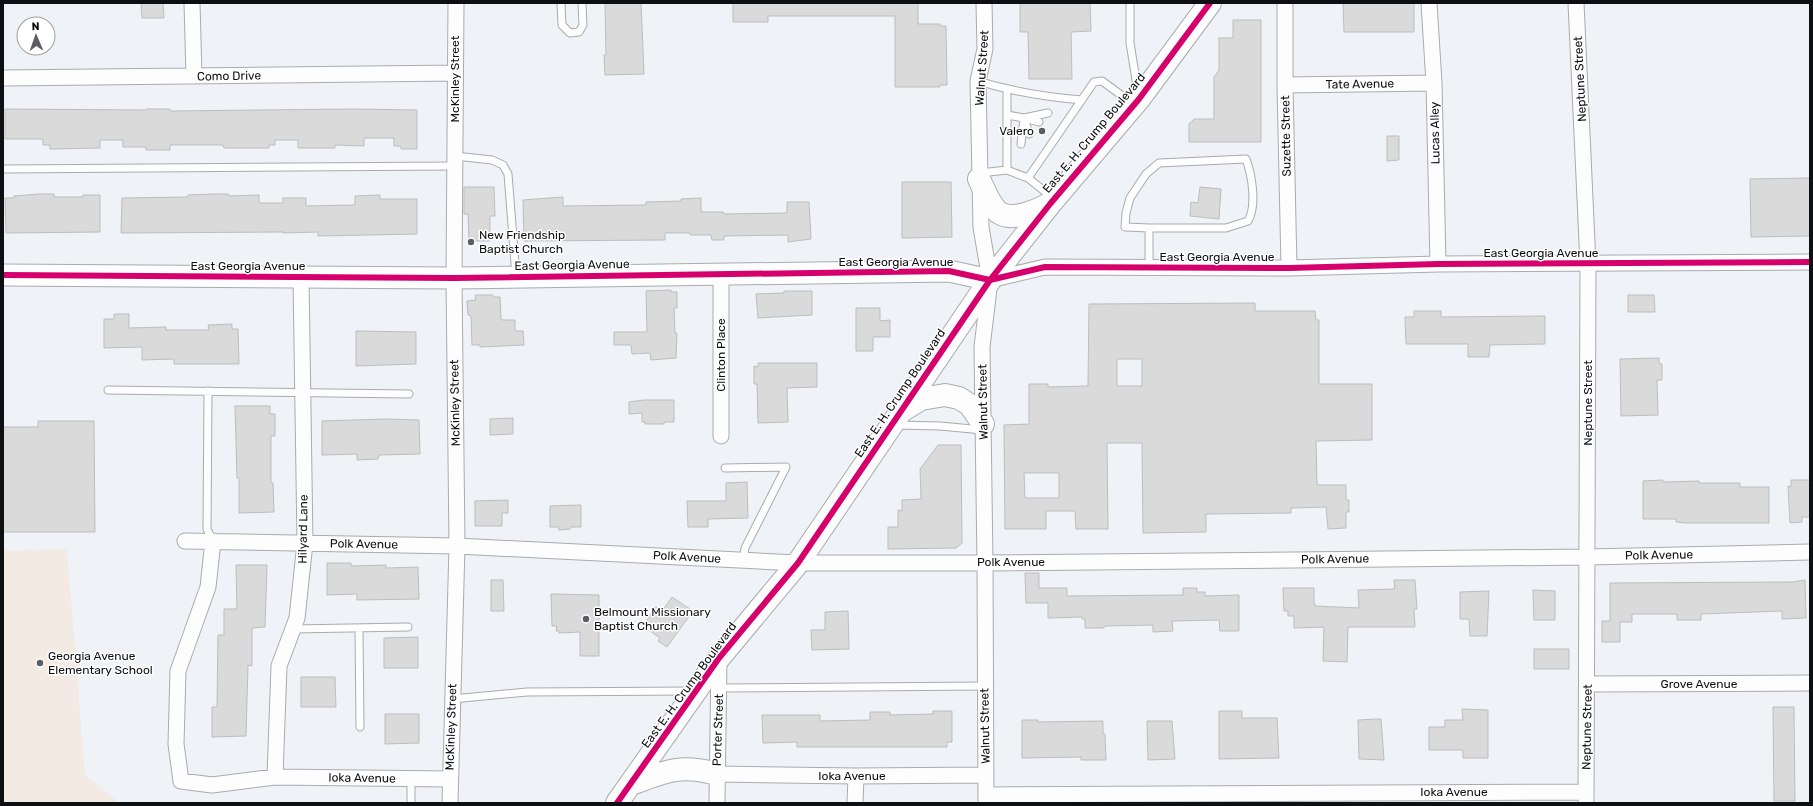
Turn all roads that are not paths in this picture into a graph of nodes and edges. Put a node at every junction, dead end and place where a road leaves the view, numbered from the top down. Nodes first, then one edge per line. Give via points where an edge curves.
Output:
1 (192, 3) edge
2 (456, 3) edge
3 (561, 3) edge
4 (582, 3) edge
5 (984, 3) edge
6 (1130, 3) edge
7 (1210, 3) edge
8 (1285, 3) edge
9 (1429, 3) edge
10 (1576, 3) edge
11 (455, 73) junction
12 (194, 76) junction
13 (3, 78) edge
14 (978, 81) junction
15 (1434, 83) junction
16 (1285, 85) junction
17 (1007, 90) junction
18 (1082, 100) junction
19 (1137, 102) junction
20 (1048, 112) dead end
21 (1007, 116) junction
22 (1024, 118) junction
23 (1039, 122) dead end
24 (1029, 134) dead end
25 (1021, 144) dead end
26 (455, 161) junction
27 (3, 169) edge
28 (1007, 170) junction
29 (979, 176) junction
30 (1028, 178) junction
31 (1052, 201) junction
32 (1149, 228) junction
33 (1810, 262) edge
34 (1438, 264) junction
35 (1588, 264) junction
36 (1149, 268) junction
37 (1289, 268) junction
38 (721, 274) junction
39 (3, 275) edge
40 (301, 277) junction
41 (516, 277) junction
42 (454, 278) junction
43 (990, 280) junction
44 (108, 390) dead end
45 (208, 391) junction
46 (302, 392) junction
47 (409, 394) dead end
48 (896, 418) junction
49 (983, 427) junction
50 (722, 436) dead end
51 (725, 468) dead end
52 (185, 541) dead end
53 (213, 541) junction
54 (305, 543) junction
55 (457, 546) junction
56 (1810, 552) edge
57 (1587, 556) junction
58 (743, 560) junction
59 (798, 563) junction
60 (985, 563) junction
61 (408, 627) dead end
62 (359, 628) junction
63 (293, 629) junction
64 (719, 658) junction
65 (1810, 683) edge
66 (1588, 684) junction
67 (985, 686) junction
68 (720, 688) junction
69 (695, 691) junction
70 (452, 699) junction
71 (360, 727) dead end
72 (717, 774) junction
73 (986, 775) junction
74 (856, 776) junction
75 (275, 777) junction
76 (411, 779) junction
77 (450, 779) junction
78 (631, 784) junction
79 (1586, 797) edge
80 (986, 799) edge
81 (411, 803) edge
82 (450, 803) edge
83 (617, 803) edge
84 (717, 803) edge
85 (855, 803) edge

1 - 12 street
2 - 11 street, McKinley Street
3 - 4 lane via 562,25 570,33 579,32 583,25
5 - 14 street, Walnut Street via 985,49
6 - 19 lane via 1130,43
7 - 19 main road, East E. H. Crump Boulevard
8 - 16 street, Suzette Street
9 - 15 street, Lucas Alley
10 - 35 street, Neptune Street
11 - 12 street, Como Drive
11 - 26 street, McKinley Street
12 - 13 street, Como Drive
14 - 17 lane
14 - 29 street, Walnut Street
15 - 16 street, Tate Avenue
15 - 34 street, Lucas Alley
16 - 37 street, Suzette Street
17 - 18 lane via 1036,96
17 - 21 lane
18 - 19 lane via 1094,82 1102,81
18 - 30 lane via 1038,157
19 - 31 main road, East E. H. Crump Boulevard
20 - 22 lane
21 - 22 lane
21 - 28 lane
22 - 23 lane
22 - 24 lane
22 - 25 lane
26 - 27 lane
26 - 41 lane via 492,160 503,164 508,174
26 - 42 street, McKinley Street
28 - 29 lane
28 - 30 lane
29 - 31 main road via 992,206 1005,215 1014,216 1035,211
29 - 43 street, Walnut Street via 981,227
30 - 31 lane
31 - 43 main road, East E. H. Crump Boulevard
32 - 32 lane via 1125,228 1126,213 1130,198 1146,174 1159,163 1246,159 1251,173 1252,214 1248,221 1226,228
32 - 36 lane
33 - 35 street, East Georgia Avenue
34 - 35 street, East Georgia Avenue
34 - 37 street, East Georgia Avenue
35 - 57 street, Neptune Street
36 - 37 street, East Georgia Avenue
36 - 43 street, East Georgia Avenue via 1045,267
38 - 41 street, East Georgia Avenue
38 - 43 street, East Georgia Avenue via 949,271
38 - 50 street, Clinton Place
39 - 40 street, East Georgia Avenue
40 - 42 street, East Georgia Avenue
40 - 46 street, Hilyard Lane
41 - 42 street, East Georgia Avenue
42 - 55 street, McKinley Street
43 - 48 main road, East E. H. Crump Boulevard
43 - 49 street, Walnut Street via 982,347
44 - 45 lane
45 - 46 lane
45 - 53 lane via 207,529
46 - 47 lane
46 - 54 street, Hilyard Lane
48 - 49 lane via 940,426
48 - 49 main road via 921,399 944,396 959,398 970,406
48 - 59 main road, East E. H. Crump Boulevard
49 - 60 street, Walnut Street
51 - 58 lane via 786,467 745,548
52 - 53 street, Polk Avenue
53 - 54 street, Polk Avenue
53 - 75 street via 208,587 178,671 176,744 181,780 212,784
54 - 55 street, Polk Avenue
54 - 63 street, Hilyard Lane via 297,618
55 - 58 street, Polk Avenue
55 - 70 street, McKinley Street
56 - 57 street, Polk Avenue
57 - 60 street, Polk Avenue
57 - 66 street, Neptune Street
58 - 59 street, Polk Avenue
59 - 60 street, Polk Avenue
59 - 64 main road, East E. H. Crump Boulevard
60 - 67 street, Walnut Street
61 - 62 lane
62 - 63 lane
62 - 71 lane
63 - 75 street, Hilyard Lane via 279,666
64 - 68 street, Porter Street
64 - 69 main road, East E. H. Crump Boulevard
65 - 66 street, Grove Avenue
66 - 79 street, Neptune Street
67 - 68 lane
67 - 73 street, Walnut Street
68 - 72 street, Porter Street
69 - 70 lane via 527,692
69 - 78 main road, East E. H. Crump Boulevard
70 - 77 street, McKinley Street
72 - 74 street, Ioka Avenue
72 - 78 main road via 686,768 671,770
72 - 84 street, Porter Street
73 - 74 street, Ioka Avenue
73 - 80 street, Walnut Street
74 - 85 street
75 - 76 street, Ioka Avenue
76 - 77 street, Ioka Avenue
76 - 81 lane
77 - 82 street, McKinley Street
78 - 83 main road, East E. H. Crump Boulevard
79 - 80 street, Ioka Avenue

